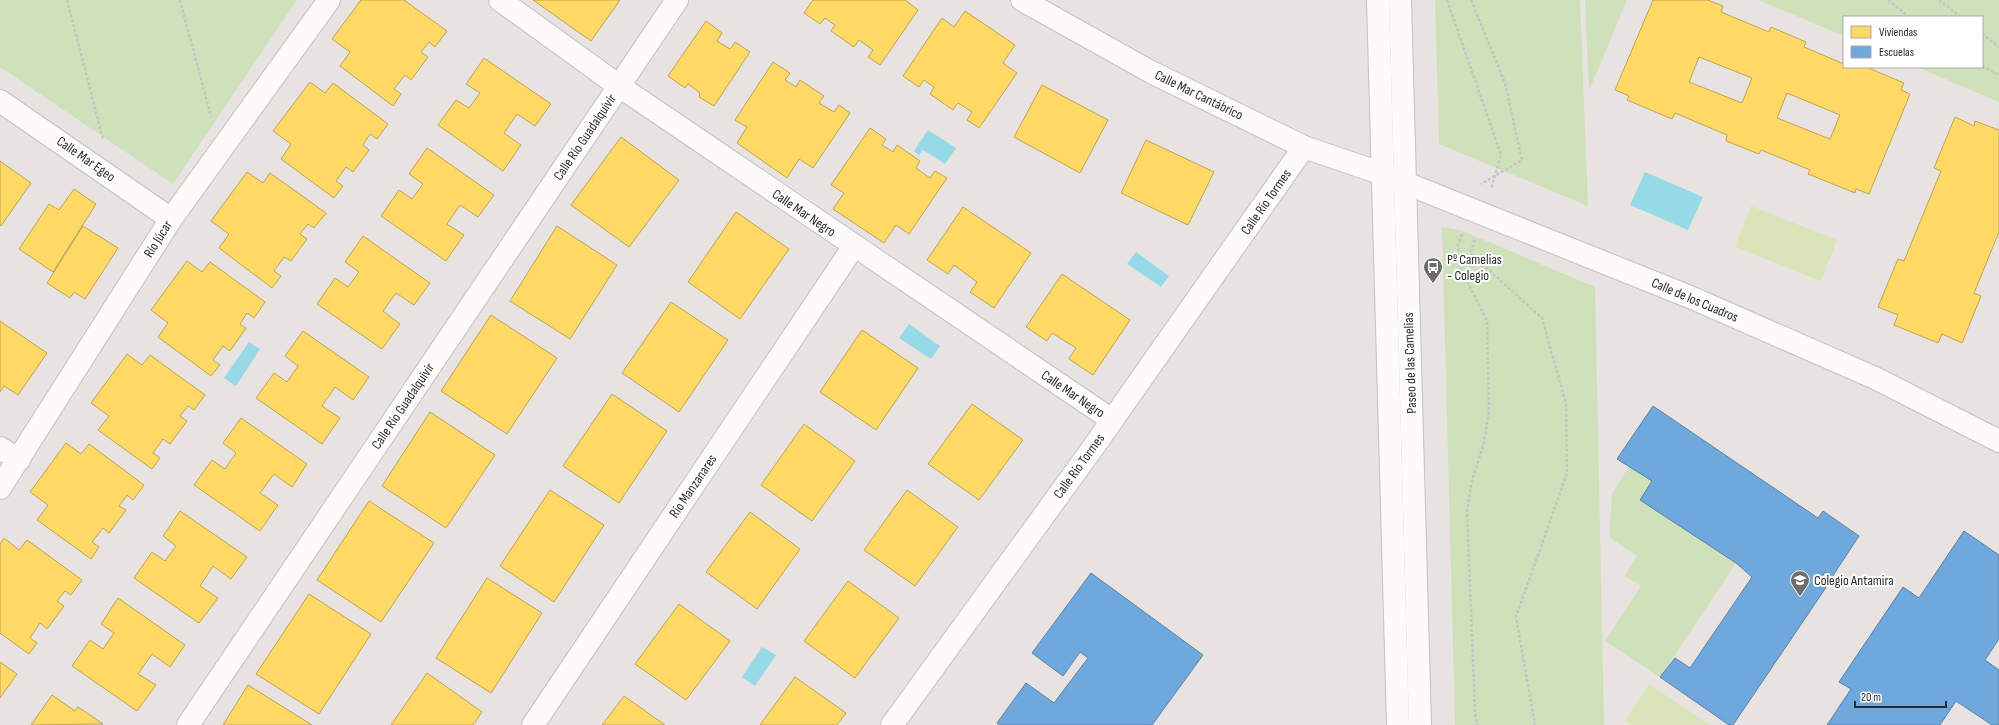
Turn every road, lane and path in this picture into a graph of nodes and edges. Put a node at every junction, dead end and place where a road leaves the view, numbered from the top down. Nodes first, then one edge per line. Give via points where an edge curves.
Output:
1 (67, 0) edge
2 (180, 0) edge
3 (329, 0) edge
4 (500, 0) edge
5 (677, 0) edge
6 (1022, 0) edge
7 (1378, 0) edge
8 (1400, 0) edge
9 (1447, 0) edge
10 (1471, 0) edge
11 (1888, 0) edge
12 (1939, 0) edge
13 (1908, 16) edge
14 (1960, 16) edge
15 (1983, 35) edge
16 (1999, 47) edge
17 (1983, 66) edge
18 (1999, 74) edge
19 (619, 86) junction
20 (0, 100) edge
21 (1304, 147) junction
22 (220, 151) junction
23 (1383, 174) junction
24 (1495, 176) junction
25 (113, 178) junction
26 (1405, 183) junction
27 (1478, 186) dead end
28 (1484, 214) junction
29 (171, 218) junction
30 (1463, 231) dead end
31 (854, 246) junction
32 (1112, 420) junction
33 (1999, 441) edge
34 (0, 448) edge
35 (19, 460) junction
36 (0, 488) edge
37 (188, 725) edge
38 (533, 725) edge
39 (892, 725) edge
40 (1398, 725) edge
41 (1420, 725) edge
42 (1477, 725) edge
43 (1535, 725) edge

1 - 25 path
2 - 22 path
3 - 22 street, Río Júcar
4 - 19 street, Calle Mar Negro
5 - 19 street, Calle Río Guadalquivir
6 - 21 street, Calle Mar Cantábrico via 1151,72
7 - 23 street, Paseo de las Camelias
8 - 26 street, Paseo de las Camelias
9 - 24 path via 1501,155
10 - 24 path via 1505,83 1522,160
11 - 13 path
12 - 14 path
15 - 16 path
17 - 18 path
19 - 31 street, Calle Mar Negro
19 - 37 street, Calle Río Guadalquivir
20 - 25 street, Calle Mar Egeo
21 - 23 street, Calle Mar Cantábrico
21 - 32 street, Calle Río Tormes
22 - 29 street, Río Júcar
23 - 26 street, Calle de los Cuadros
23 - 40 street, Paseo de las Camelias
24 - 27 path
24 - 28 path
25 - 29 street, Calle Mar Egeo
26 - 28 street, Calle de los Cuadros
26 - 41 street, Paseo de las Camelias
28 - 33 street, Calle de los Cuadros via 1690,297 1876,378
28 - 43 path via 1470,253 1542,318 1566,404 1567,473 1516,617
29 - 35 street, Río Júcar
30 - 42 path via 1458,245 1460,267 1487,321 1489,410 1484,443 1472,480 1467,510
31 - 32 street, Calle Mar Negro
31 - 38 street, Río Manzanares
32 - 39 street, Calle Río Tormes
34 - 35 street
35 - 36 street, Río Júcar

